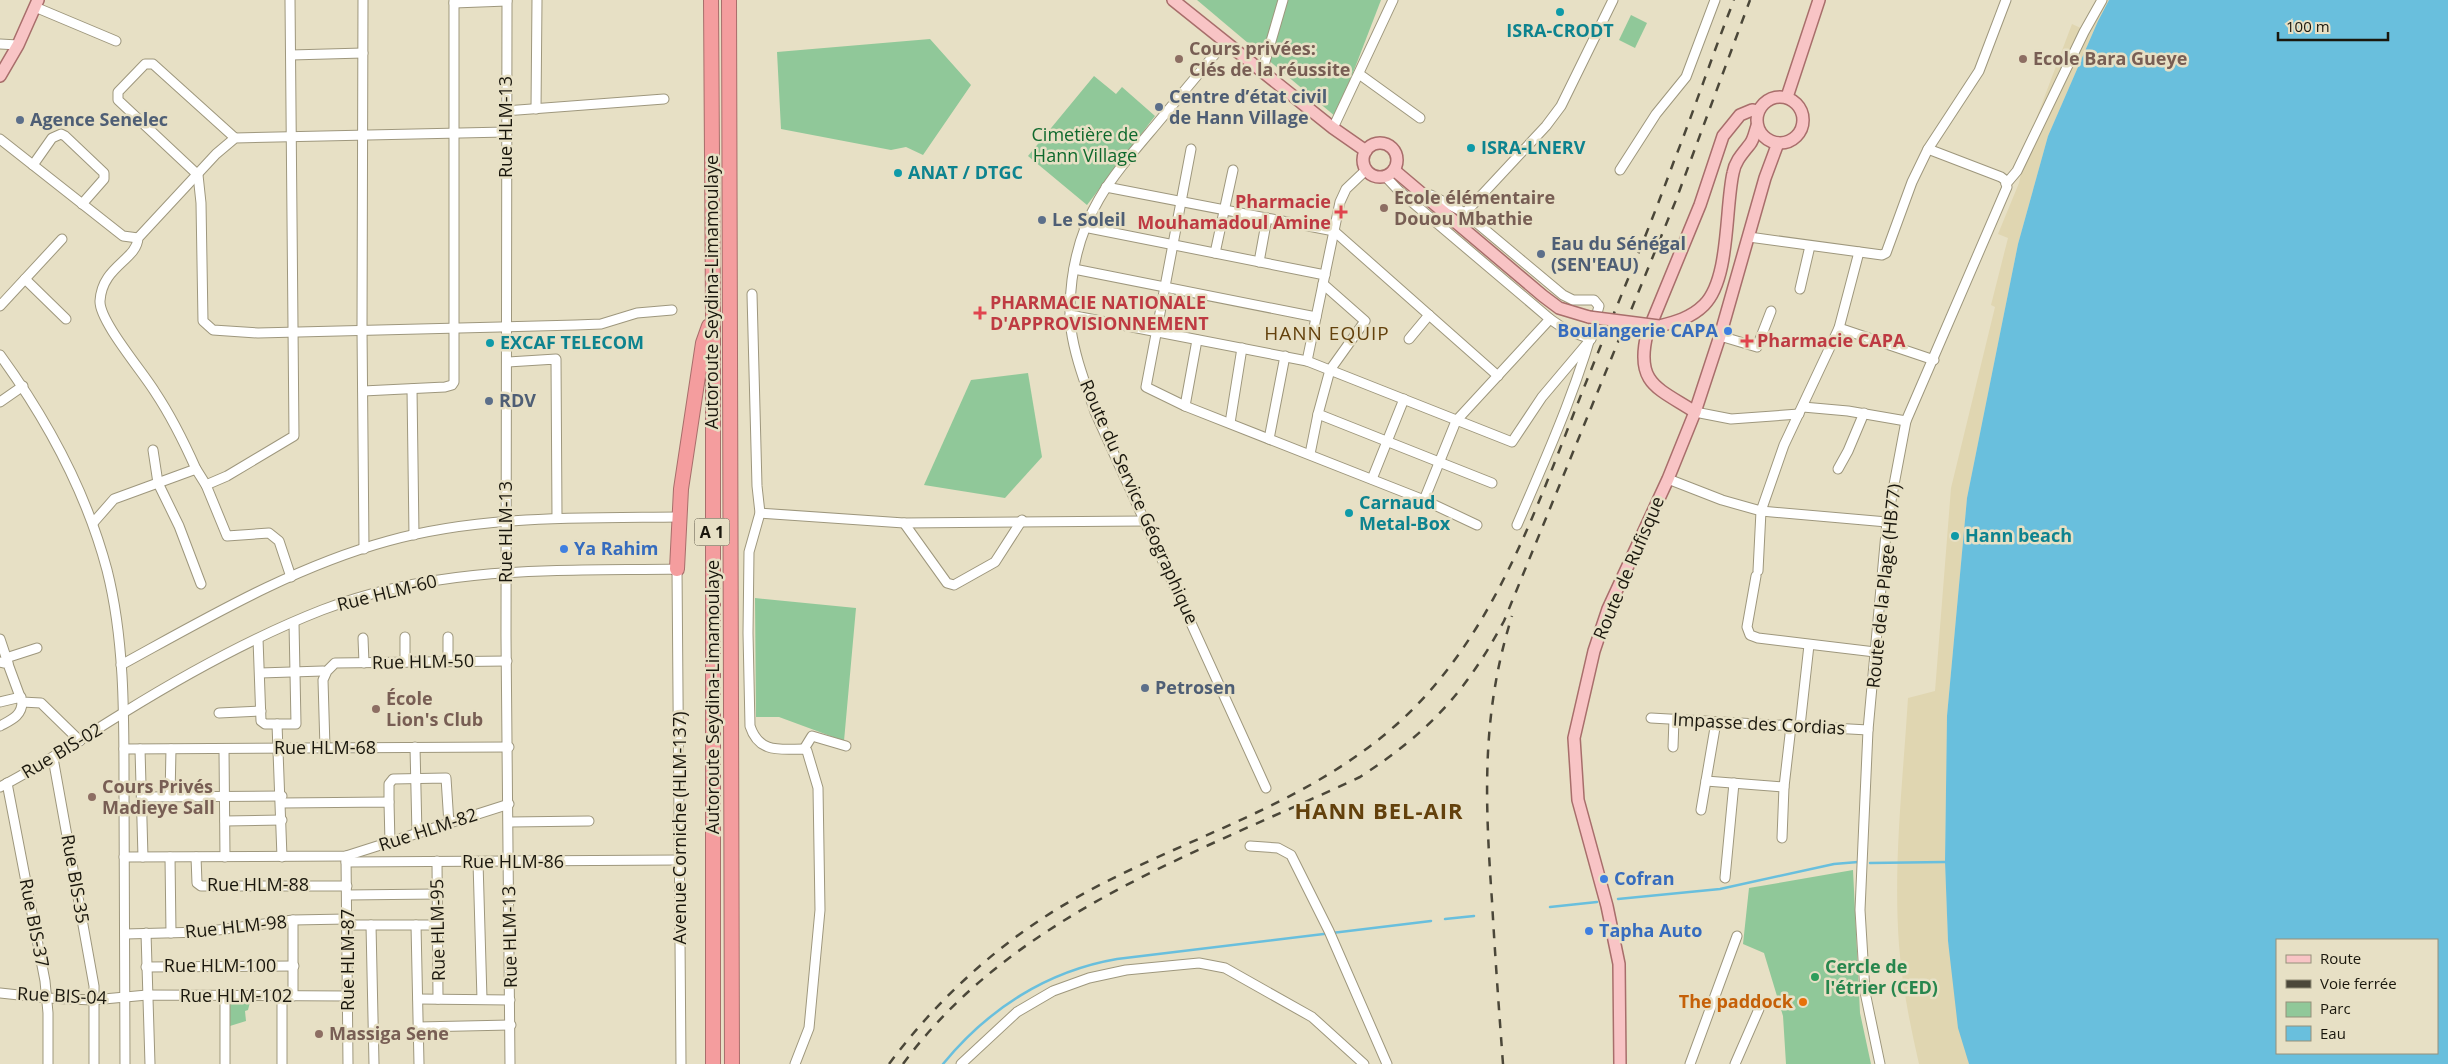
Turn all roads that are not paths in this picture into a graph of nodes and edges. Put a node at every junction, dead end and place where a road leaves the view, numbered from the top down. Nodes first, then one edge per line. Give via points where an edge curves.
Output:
1 (290, 0) edge
2 (363, 0) edge
3 (506, 0) edge
4 (537, 0) edge
5 (1173, 0) edge
6 (1282, 0) edge
7 (1393, 0) edge
8 (1613, 0) edge
9 (1716, 0) edge
10 (1819, 0) edge
11 (2006, 0) edge
12 (2102, 0) edge
13 (454, 1) edge
14 (711, 1) edge
15 (729, 1) edge
16 (37, 4) edge
17 (116, 41) dead end
18 (1226, 42) junction
19 (0, 44) edge
20 (18, 45) junction
21 (363, 53) junction
22 (290, 55) junction
23 (1262, 72) junction
24 (1359, 74) junction
25 (0, 76) edge
26 (1787, 97) junction
27 (664, 99) dead end
28 (536, 109) junction
29 (506, 111) junction
30 (1758, 111) junction
31 (1420, 118) dead end
32 (1757, 126) junction
33 (1333, 128) junction
34 (506, 132) junction
35 (452, 133) junction
36 (291, 135) junction
37 (363, 135) junction
38 (235, 138) junction
39 (0, 139) edge
40 (1772, 141) junction
41 (1751, 143) junction
42 (1191, 149) dead end
43 (1928, 149) junction
44 (1366, 151) junction
45 (33, 165) junction
46 (1233, 170) dead end
47 (1366, 170) junction
48 (1620, 170) dead end
49 (1389, 173) junction
50 (198, 175) junction
51 (1407, 182) junction
52 (2006, 184) junction
53 (1106, 187) junction
54 (1399, 191) junction
55 (1426, 198) junction
56 (1181, 201) junction
57 (82, 204) junction
58 (1224, 210) junction
59 (1466, 213) junction
60 (1267, 218) junction
61 (1084, 227) junction
62 (1334, 232) junction
63 (1749, 237) junction
64 (138, 238) junction
65 (62, 239) dead end
66 (1173, 244) junction
67 (1810, 246) junction
68 (1859, 252) junction
69 (1215, 253) junction
70 (1259, 262) junction
71 (1074, 269) junction
72 (25, 279) junction
73 (1324, 279) junction
74 (1165, 287) junction
75 (1800, 289) dead end
76 (752, 294) dead end
77 (0, 306) edge
78 (672, 310) dead end
79 (1771, 311) dead end
80 (713, 314) junction
81 (1070, 316) junction
82 (1429, 316) junction
83 (1316, 317) junction
84 (66, 319) dead end
85 (1550, 320) junction
86 (507, 327) junction
87 (454, 328) junction
88 (1839, 328) junction
89 (362, 329) junction
90 (292, 331) junction
91 (1156, 332) junction
92 (1720, 336) junction
93 (1591, 338) junction
94 (1409, 339) dead end
95 (1198, 340) junction
96 (1242, 348) junction
97 (0, 355) edge
98 (1285, 356) junction
99 (1934, 360) junction
100 (1307, 361) junction
101 (507, 362) junction
102 (1330, 370) junction
103 (1498, 376) junction
104 (23, 386) junction
105 (412, 389) junction
106 (363, 391) junction
107 (1404, 399) junction
108 (0, 402) edge
109 (1185, 406) junction
110 (1801, 411) junction
111 (1695, 412) junction
112 (1864, 413) junction
113 (1318, 414) junction
114 (1906, 421) junction
115 (1456, 422) junction
116 (1230, 423) junction
117 (1269, 439) junction
118 (1387, 441) junction
119 (153, 450) dead end
120 (1310, 454) junction
121 (1439, 462) junction
122 (196, 469) junction
123 (1838, 469) dead end
124 (1372, 479) junction
125 (1668, 479) junction
126 (158, 483) junction
127 (1492, 483) dead end
128 (206, 485) junction
129 (1424, 500) junction
130 (1761, 511) junction
131 (760, 513) junction
132 (557, 517) junction
133 (678, 517) junction
134 (1022, 520) junction
135 (506, 521) junction
136 (1145, 521) junction
137 (1887, 522) junction
138 (904, 523) junction
139 (93, 524) junction
140 (1477, 525) dead end
141 (1517, 525) dead end
142 (414, 535) junction
143 (364, 549) junction
144 (677, 569) junction
145 (506, 572) junction
146 (291, 577) junction
147 (201, 584) dead end
148 (294, 623) junction
149 (448, 636) dead end
150 (405, 637) dead end
151 (363, 638) dead end
152 (0, 639) edge
153 (258, 639) junction
154 (1809, 645) junction
155 (37, 648) dead end
156 (1876, 652) junction
157 (507, 660) junction
158 (5, 661) edge
159 (448, 661) junction
160 (405, 662) junction
161 (364, 663) junction
162 (121, 665) junction
163 (323, 671) dead end
164 (294, 672) junction
165 (260, 673) junction
166 (22, 699) junction
167 (0, 702) edge
168 (261, 711) junction
169 (123, 713) junction
170 (219, 713) dead end
171 (1651, 718) dead end
172 (1674, 719) junction
173 (1716, 722) junction
174 (277, 724) junction
175 (0, 726) edge
176 (1796, 726) junction
177 (1868, 730) junction
178 (80, 741) junction
179 (509, 746) junction
180 (846, 746) dead end
181 (415, 747) junction
182 (1673, 747) dead end
183 (279, 748) junction
184 (326, 748) junction
185 (140, 749) junction
186 (171, 749) junction
187 (224, 749) junction
188 (804, 749) junction
189 (124, 750) junction
190 (53, 758) junction
191 (416, 779) junction
192 (1706, 780) junction
193 (1734, 783) junction
194 (4, 785) edge
195 (1784, 787) junction
196 (1266, 788) dead end
197 (224, 796) junction
198 (142, 797) junction
199 (170, 797) junction
200 (282, 799) junction
201 (389, 802) junction
202 (509, 804) junction
203 (1701, 810) dead end
204 (282, 820) junction
205 (224, 821) junction
206 (588, 821) dead end
207 (510, 822) junction
208 (449, 824) junction
209 (417, 834) junction
210 (1782, 838) dead end
211 (390, 843) junction
212 (1250, 846) dead end
213 (124, 857) junction
214 (143, 857) junction
215 (170, 857) junction
216 (196, 857) junction
217 (225, 857) junction
218 (282, 857) junction
219 (346, 859) junction
220 (680, 860) junction
221 (437, 861) junction
222 (478, 862) junction
223 (509, 862) junction
224 (1725, 878) dead end
225 (347, 890) junction
226 (437, 894) junction
227 (293, 920) junction
228 (347, 922) junction
229 (371, 925) junction
230 (416, 925) junction
231 (439, 925) junction
232 (146, 933) junction
233 (171, 933) junction
234 (125, 934) junction
235 (1737, 936) dead end
236 (294, 966) junction
237 (146, 967) junction
238 (0, 992) edge
239 (147, 995) junction
240 (225, 996) junction
241 (282, 996) junction
242 (293, 996) junction
243 (348, 996) junction
244 (47, 998) junction
245 (124, 998) junction
246 (418, 999) junction
247 (438, 999) junction
248 (94, 1000) junction
249 (482, 1000) junction
250 (510, 1000) junction
251 (1759, 1009) dead end
252 (511, 1025) junction
253 (418, 1027) junction
254 (48, 1064) edge
255 (94, 1064) edge
256 (125, 1064) edge
257 (150, 1064) edge
258 (225, 1064) edge
259 (282, 1064) edge
260 (348, 1064) edge
261 (374, 1064) edge
262 (419, 1064) edge
263 (510, 1064) edge
264 (681, 1064) edge
265 (713, 1064) edge
266 (732, 1064) edge
267 (795, 1064) edge
268 (961, 1064) edge
269 (1364, 1064) edge
270 (1387, 1064) edge
271 (1620, 1064) edge
272 (1690, 1064) edge
273 (1735, 1064) edge
274 (1880, 1064) edge

1 - 22 street
2 - 21 street
3 - 13 street
3 - 29 street, Rue HLM-13
4 - 28 street
5 - 18 main road
6 - 23 street
7 - 24 street
8 - 59 street via 1561,106
9 - 48 street via 1686,76 1656,114
10 - 26 main road
11 - 43 street via 1979,71
12 - 52 street, Route de la Plage (HB77) via 2017,171
13 - 35 street
14 - 80 highway, Autoroute Seydina-Limamoulaye / A 1
15 - 266 highway, Autoroute Seydina-Limamoulaye / A 1
16 - 17 street
16 - 20 main road
18 - 23 main road
18 - 53 street, Route du Service Géographique
19 - 20 street
20 - 25 main road
21 - 22 street
21 - 37 street
22 - 36 street
23 - 33 main road
24 - 31 street
24 - 33 street
26 - 30 main road via 1767,100
26 - 40 main road via 1799,106 1804,120 1798,134 1786,142
27 - 28 street
28 - 29 street
29 - 34 street, Rue HLM-13
30 - 32 main road
30 - 111 main road via 1740,115 1723,136 1700,205 1646,334 1642,363 1646,375 1654,386
32 - 40 main road
32 - 41 main road
33 - 44 main road
34 - 35 street
34 - 86 street, Rue HLM-13
35 - 37 street
35 - 87 street
36 - 37 street
36 - 38 street
36 - 90 street
37 - 89 street
38 - 50 street
38 - 50 street via 153,64 145,64 118,92 118,100
39 - 45 street
40 - 41 main road
40 - 63 main road, Route de Rufisque
41 - 55 main road, bridge via 1733,170 1718,282 1704,305 1693,314 1659,326 1589,318 1559,308
42 - 56 street
43 - 52 street via 2001,177
43 - 68 street via 1886,253
44 - 47 main road via 1363,161
44 - 49 main road via 1376,144 1389,147 1396,157
45 - 57 street
45 - 57 street via 52,138 60,134 65,136 104,173 104,179
46 - 58 street
47 - 49 main road via 1375,177
47 - 62 street via 1346,189
49 - 51 main road
49 - 54 street
50 - 64 street
50 - 90 street via 203,321 213,330
51 - 54 street
51 - 55 main road
52 - 99 street, Route de la Plage (HB77)
53 - 56 street
53 - 61 street, Route du Service Géographique
54 - 85 street
55 - 59 street via 1430,195 1437,197
56 - 58 street
56 - 66 street
57 - 64 street via 123,236
58 - 60 street
58 - 69 street
59 - 93 street via 1563,295 1573,300 1597,302 1599,306
60 - 62 street
60 - 70 street
61 - 66 street
61 - 71 street, Route du Service Géographique
62 - 73 street
62 - 82 street
63 - 67 street
63 - 92 main road, Route de Rufisque
64 - 122 street via 136,247 106,278 100,297 101,310 162,403
65 - 72 street
66 - 69 street
66 - 74 street
67 - 68 street
67 - 75 street
68 - 88 street
69 - 70 street
70 - 73 street
71 - 74 street
71 - 81 street, Route du Service Géographique
72 - 77 street
72 - 84 street
73 - 83 street
73 - 102 street via 1366,320
74 - 83 street
74 - 91 street
76 - 131 street
78 - 86 street via 637,314 601,324
79 - 92 street via 1757,347
80 - 133 highway via 703,343
80 - 265 highway, Autoroute Seydina-Limamoulaye / A 1
81 - 91 street
81 - 136 street, Route du Service Géographique via 1077,358 1096,412
82 - 94 street
82 - 103 street
83 - 100 street
85 - 93 street via 1566,330
85 - 103 street
86 - 87 street
86 - 101 street, Rue HLM-13
87 - 89 street
87 - 105 street via 452,386
88 - 99 street
88 - 110 street
89 - 90 street
89 - 106 street
90 - 128 street via 294,436
91 - 95 street
91 - 109 street via 1146,387
92 - 111 main road, Route de Rufisque
93 - 115 street via 1542,396 1512,442
93 - 141 street via 1561,423
95 - 96 street
95 - 109 street
96 - 98 street
96 - 116 street
97 - 104 street
98 - 100 street
98 - 117 street
99 - 114 street, Route de la Plage (HB77)
100 - 102 street
101 - 132 street via 556,358
101 - 135 street, Rue HLM-13
102 - 107 street
102 - 113 street
103 - 115 street
104 - 108 street
104 - 139 street via 78,484
105 - 106 street
105 - 142 street
106 - 143 street
107 - 115 street
107 - 118 street
109 - 116 street
110 - 111 street via 1731,419
110 - 112 street
110 - 130 street via 1784,445
111 - 125 main road, Route de Rufisque
112 - 114 street
112 - 123 street
113 - 118 street
113 - 120 street
114 - 137 street, Route de la Plage (HB77)
115 - 121 street
116 - 117 street
117 - 120 street
118 - 121 street
118 - 124 street
119 - 126 street
120 - 124 street
121 - 127 street
121 - 129 street
122 - 126 street
122 - 128 street
124 - 129 street
125 - 130 street
125 - 271 main road, Route de Rufisque via 1608,609 1594,652 1574,738 1578,800 1604,893 1619,964
126 - 139 street via 114,499
126 - 147 street
128 - 146 street via 227,536 269,533 279,540
129 - 140 street
130 - 137 street
130 - 154 street via 1757,574 1748,632 1758,638
131 - 138 street
131 - 188 street via 749,552 750,726 755,740 766,747
132 - 133 street
132 - 135 street
133 - 144 highway
134 - 136 street
134 - 138 street
134 - 138 street via 995,562 954,586 947,583
135 - 142 street
135 - 145 street, Rue HLM-13
136 - 196 street, Route du Service Géographique
137 - 156 street, Route de la Plage (HB77)
139 - 162 street via 107,573
142 - 143 street
143 - 146 street
144 - 145 street, Rue HLM-60
144 - 220 street, Avenue Corniche (HLM-137)
145 - 148 street, Rue HLM-60 via 440,579 388,590
145 - 157 street, Rue HLM-13
146 - 162 street via 235,603
148 - 153 street, Rue HLM-60
148 - 164 street
149 - 159 street
150 - 160 street
151 - 161 street
152 - 158 street
153 - 165 street
153 - 169 street, Rue HLM-60
154 - 156 street
154 - 176 street
155 - 158 street
156 - 177 street, Route de la Plage (HB77)
157 - 159 street, Rue HLM-50
157 - 179 street, Rue HLM-13
158 - 166 street
159 - 160 street, Rue HLM-50
160 - 161 street, Rue HLM-50
161 - 184 street, Rue HLM-50 via 333,665 323,680
162 - 169 street
163 - 164 street
164 - 165 street
164 - 174 street via 296,724
165 - 168 street
166 - 167 street
166 - 175 street via 18,715
166 - 178 street via 42,703
168 - 170 street
168 - 174 street via 262,723
169 - 178 street, Rue BIS-02
169 - 189 street
171 - 172 street, Impasse des Cordias
172 - 173 street, Impasse des Cordias
172 - 182 street
173 - 176 street, Impasse des Cordias
173 - 192 street
174 - 183 street
176 - 177 street, Impasse des Cordias
176 - 195 street
177 - 274 street, Route de la Plage (HB77) via 1860,922 1865,992
178 - 190 street, Rue BIS-02
179 - 181 street, Rue HLM-68
179 - 202 street, Rue HLM-13
180 - 188 street via 812,736
181 - 184 street, Rue HLM-68
181 - 191 street
183 - 184 street, Rue HLM-68
183 - 187 street, Rue HLM-68
183 - 200 street
185 - 186 street, Rue HLM-68
185 - 189 street, Rue HLM-68
185 - 198 street
186 - 187 street, Rue HLM-68
186 - 199 street
187 - 197 street
188 - 267 street via 818,788 820,910 809,1028
189 - 213 street
190 - 194 street, Rue BIS-02
190 - 248 street, Rue BIS-35
191 - 201 street via 390,781
191 - 208 street via 446,778
191 - 209 street
192 - 193 street
192 - 203 street
193 - 195 street
193 - 224 street
194 - 244 street, Rue BIS-37
195 - 210 street
197 - 199 street
197 - 200 street
197 - 205 street
198 - 199 street
198 - 214 street
200 - 201 street
200 - 204 street
201 - 211 street
202 - 207 street, Rue HLM-13
202 - 208 street, Rue HLM-82
204 - 205 street
204 - 218 street
205 - 217 street
206 - 207 street
207 - 223 street, Rue HLM-13
208 - 209 street, Rue HLM-82
209 - 211 street, Rue HLM-82
211 - 219 street, Rue HLM-82
212 - 270 street via 1278,848 1291,855 1329,931
213 - 214 street, Rue HLM-86
213 - 234 street
214 - 215 street, Rue HLM-86
215 - 216 street, Rue HLM-86
215 - 233 street
216 - 217 street, Rue HLM-86
216 - 225 street, Rue HLM-88 via 197,883 201,886
217 - 218 street, Rue HLM-86
218 - 219 street, Rue HLM-86
219 - 221 street, Rue HLM-86
219 - 225 street, Rue HLM-87
220 - 223 street, Rue HLM-86
220 - 264 street, Avenue Corniche (HLM-137)
221 - 222 street, Rue HLM-86
221 - 226 street, Rue HLM-95
222 - 223 street, Rue HLM-86
222 - 249 street
223 - 250 street, Rue HLM-13
225 - 226 street, Rue HLM-88
225 - 228 street, Rue HLM-87
226 - 231 street, Rue HLM-95
227 - 228 street, Rue HLM-98
227 - 233 street, Rue HLM-98 via 209,932
227 - 236 street
228 - 229 street, Rue HLM-98
228 - 243 street, Rue HLM-87
229 - 230 street, Rue HLM-98
229 - 261 street
230 - 231 street, Rue HLM-98
230 - 246 street
231 - 247 street, Rue HLM-95
232 - 233 street, Rue HLM-98
232 - 234 street, Rue HLM-98
232 - 237 street
234 - 245 street
235 - 272 street
236 - 237 street, Rue HLM-100
236 - 242 street
237 - 239 street
238 - 244 street, Rue BIS-04
239 - 240 street, Rue HLM-102
239 - 245 street, Rue HLM-102
239 - 257 street
240 - 241 street, Rue HLM-102
240 - 258 street
241 - 242 street, Rue HLM-102
241 - 259 street
242 - 243 street, Rue HLM-102
243 - 260 street, Rue HLM-87
244 - 248 street, Rue BIS-04
244 - 254 street, Rue BIS-37
245 - 248 street, Rue BIS-04
245 - 256 street
246 - 247 street
246 - 253 street
247 - 249 street
248 - 255 street, Rue BIS-35
249 - 250 street
250 - 252 street, Rue HLM-13
251 - 273 street
252 - 253 street
252 - 263 street, Rue HLM-13
253 - 262 street
268 - 269 street via 1017,1012 1053,991 1089,978 1126,970 1199,963 1225,968 1312,1017

